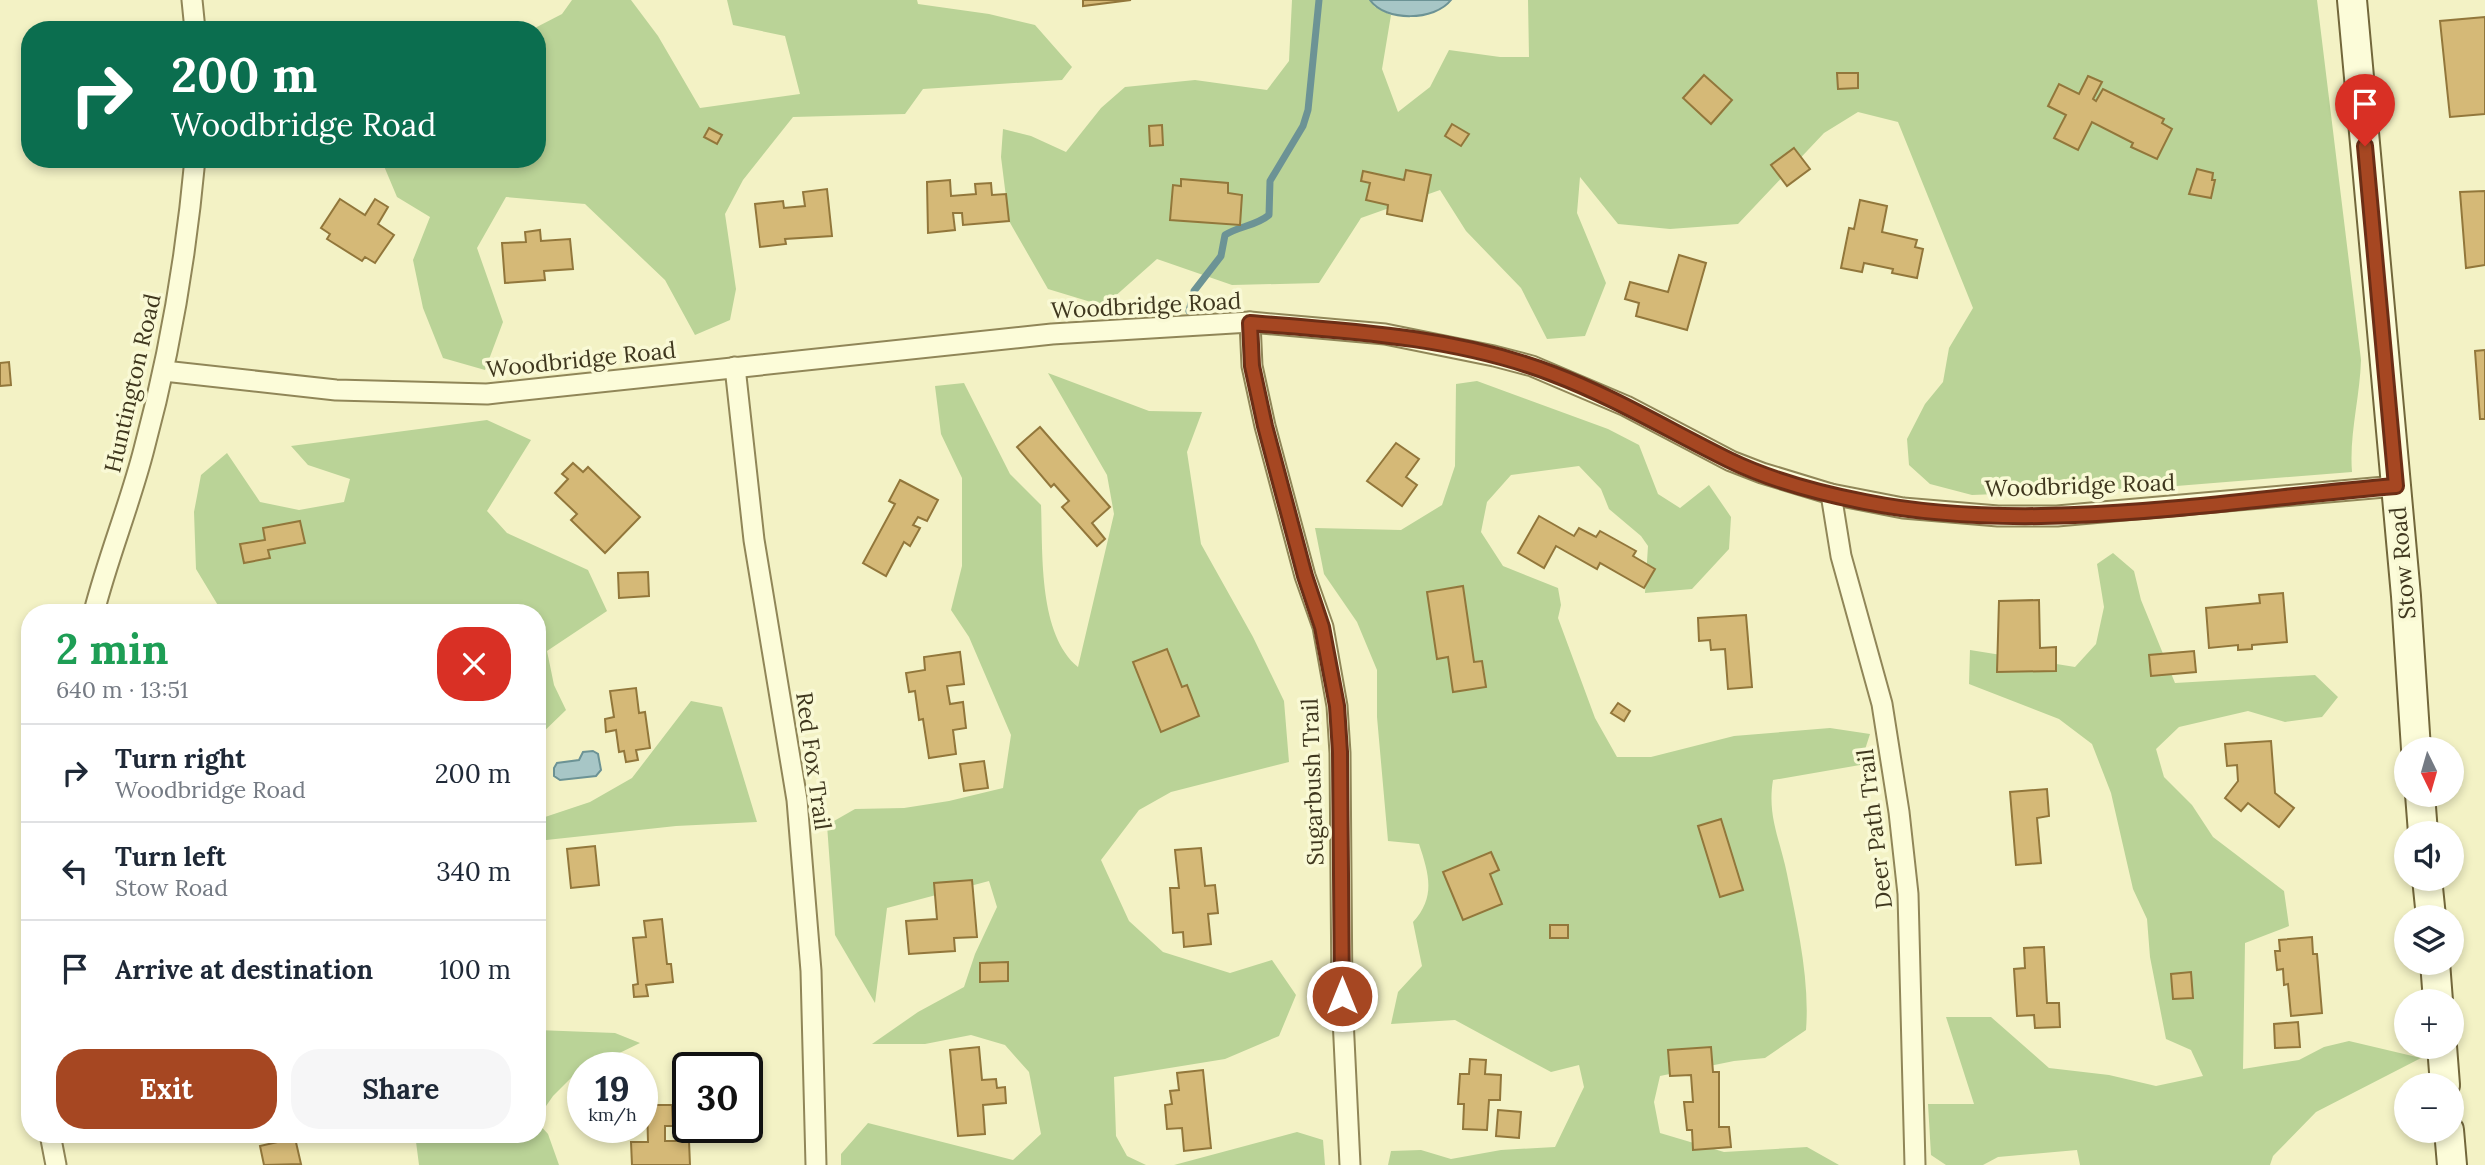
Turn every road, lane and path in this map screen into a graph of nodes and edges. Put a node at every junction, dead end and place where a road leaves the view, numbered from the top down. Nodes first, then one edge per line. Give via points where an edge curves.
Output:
1 (192, 0) edge
2 (2352, 0) edge
3 (193, 21) edge
4 (194, 168) edge
5 (1250, 323) junction
6 (735, 367) junction
7 (164, 372) junction
8 (2396, 486) junction
9 (1831, 494) junction
10 (96, 604) edge
11 (2415, 737) edge
12 (51, 1143) edge
13 (2450, 1143) edge
14 (55, 1165) edge
15 (816, 1165) edge
16 (1350, 1165) edge
17 (1915, 1165) edge
18 (2452, 1165) edge

1 - 3 street
2 - 8 street, Stow Road
4 - 7 street, Huntington Road
5 - 6 street, Woodbridge Road via 1052,334
5 - 9 street, Woodbridge Road via 1385,334 1532,366 1626,406 1731,461
5 - 16 street, Sugarbush Trail via 1252,366 1265,426 1322,627 1337,706
6 - 7 street, Woodbridge Road via 487,394 336,390
6 - 15 street, Red Fox Trail via 754,540 797,800 811,971
7 - 10 street, Huntington Road
8 - 9 street, Woodbridge Road via 2057,516 1937,512
8 - 11 street, Stow Road
9 - 17 street, Deer Path Trail via 1841,556 1882,704 1899,812 1908,894
12 - 14 street
13 - 18 street

